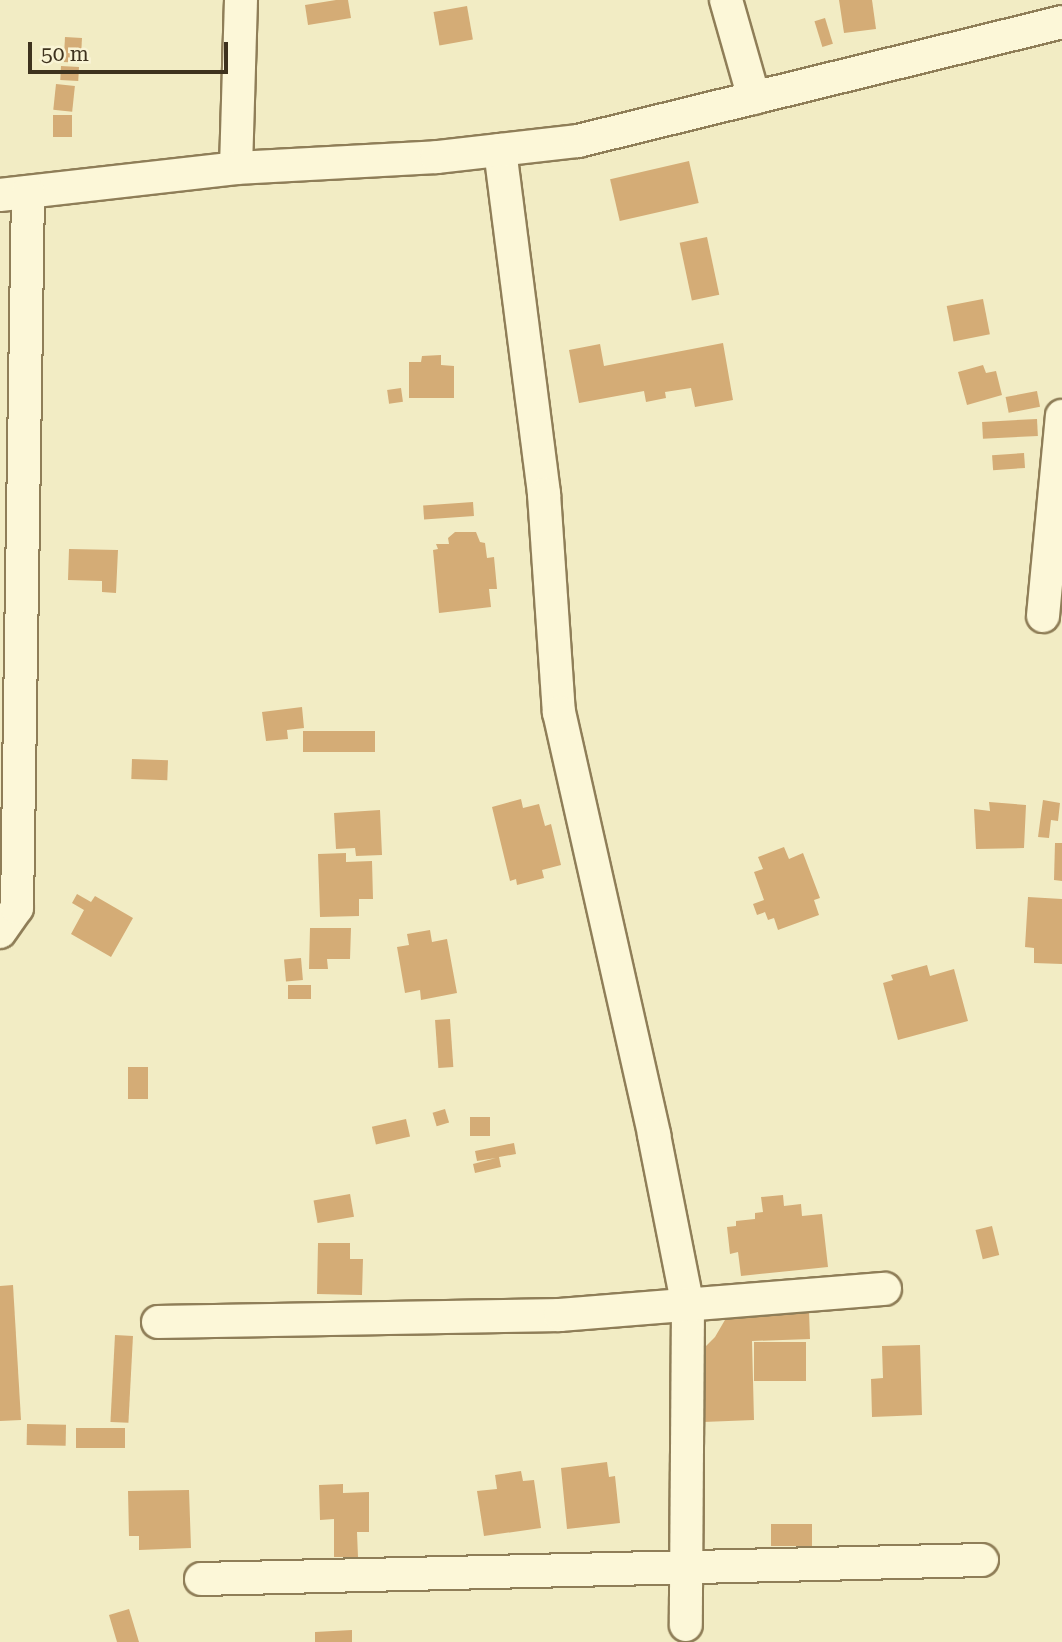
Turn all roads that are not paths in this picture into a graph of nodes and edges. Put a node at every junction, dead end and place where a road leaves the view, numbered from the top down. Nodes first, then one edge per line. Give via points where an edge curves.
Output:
1 (241, 0) edge
2 (726, 0) edge
3 (1062, 22) edge
4 (754, 98) junction
5 (500, 150) junction
6 (236, 168) junction
7 (14, 193) edge
8 (1062, 416) edge
9 (1043, 616) dead end
10 (0, 932) edge
11 (885, 1289) dead end
12 (688, 1306) junction
13 (158, 1322) dead end
14 (982, 1560) dead end
15 (687, 1569) junction
16 (201, 1579) dead end
17 (686, 1625) dead end

1 - 6 street
2 - 4 street
3 - 4 street
4 - 5 street via 578,141
5 - 6 street
5 - 12 street via 544,494 559,712
6 - 7 street
7 - 10 street via 18,908
8 - 9 street
11 - 12 street
12 - 13 street via 561,1315
12 - 15 street
14 - 15 street
15 - 16 street
15 - 17 street

